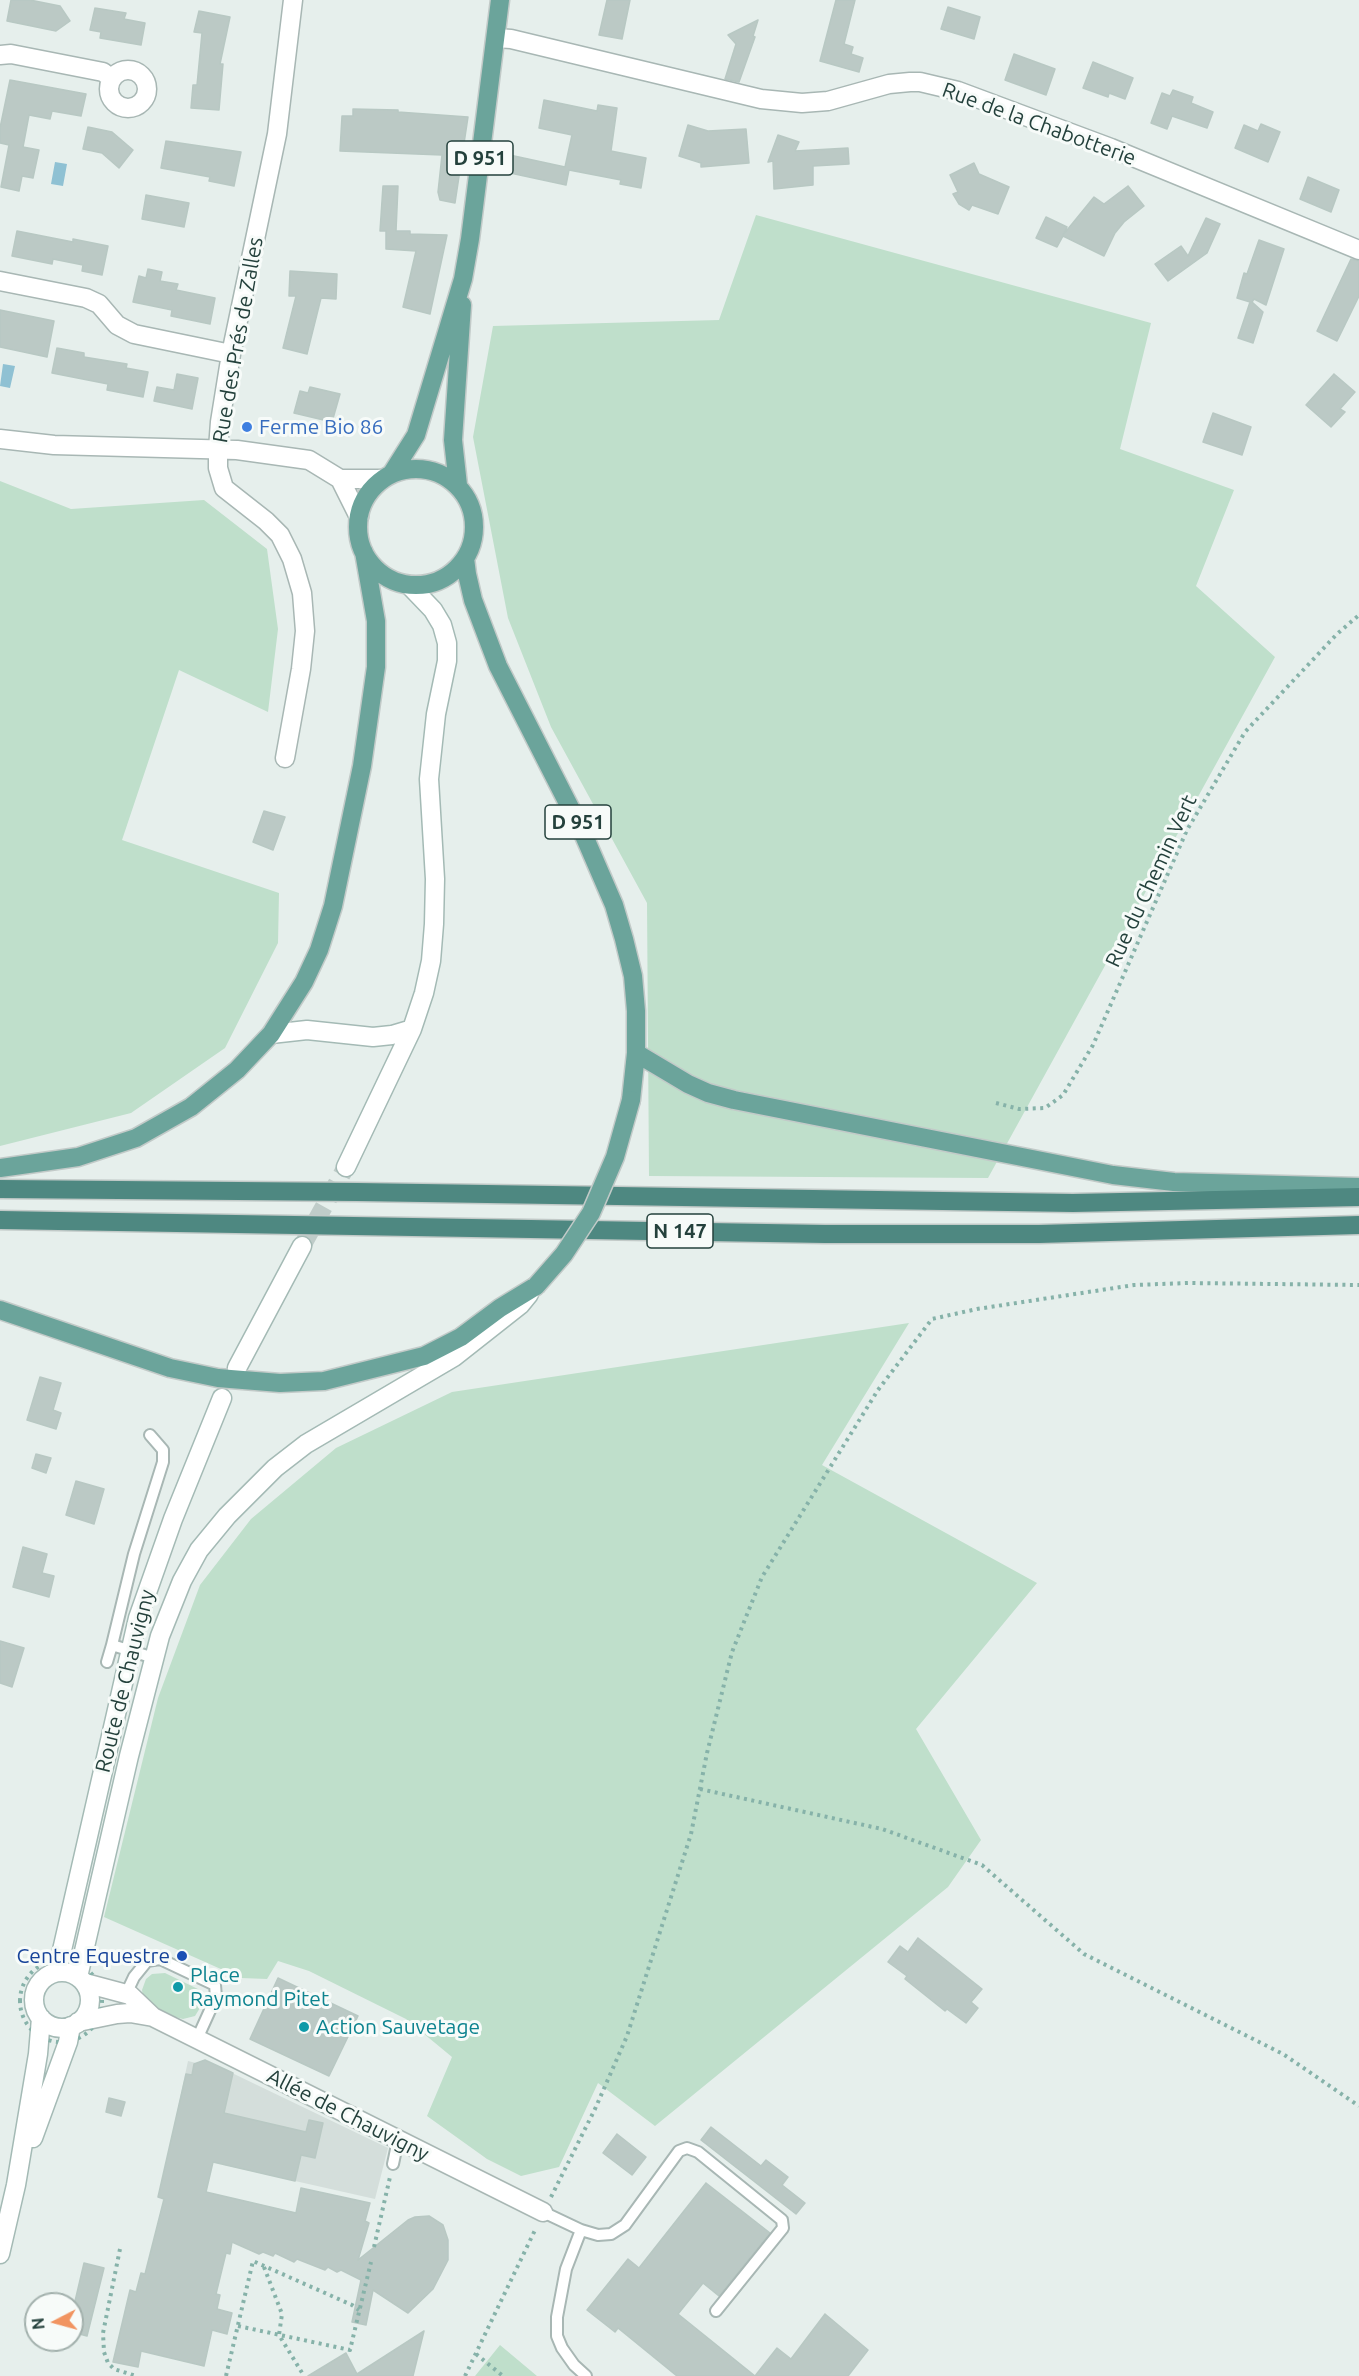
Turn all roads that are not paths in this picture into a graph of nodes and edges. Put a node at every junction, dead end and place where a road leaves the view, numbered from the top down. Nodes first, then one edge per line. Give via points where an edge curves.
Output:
1 (293, 0) edge
2 (500, 0) edge
3 (496, 38) junction
4 (0, 55) edge
5 (112, 79) dead end
6 (1359, 250) edge
7 (463, 279) junction
8 (0, 281) edge
9 (231, 354) junction
10 (0, 439) edge
11 (218, 449) junction
12 (387, 476) junction
13 (340, 479) junction
14 (458, 485) junction
15 (359, 517) junction
16 (363, 552) junction
17 (465, 558) junction
18 (409, 585) junction
19 (285, 758) dead end
20 (412, 1029) junction
21 (271, 1034) junction
22 (636, 1053) junction
23 (346, 1167) tunnel mouth
24 (0, 1168) edge
25 (1359, 1187) edge
26 (0, 1189) edge
27 (1359, 1197) edge
28 (0, 1220) edge
29 (1359, 1225) edge
30 (302, 1246) tunnel mouth
31 (536, 1286) junction
32 (0, 1310) edge
33 (237, 1368) dead end
34 (222, 1398) dead end
35 (150, 1436) dead end
36 (112, 1645) junction
37 (129, 1651) junction
38 (154, 1658) junction
39 (107, 1662) dead end
40 (58, 1966) junction
41 (86, 1978) junction
42 (126, 1994) junction
43 (153, 2017) junction
44 (41, 2018) junction
45 (72, 2030) junction
46 (197, 2039) junction
47 (398, 2140) junction
48 (393, 2164) road end
49 (16, 2185) junction
50 (543, 2212) joint
51 (581, 2230) junction
52 (0, 2254) edge
53 (716, 2311) dead end
54 (586, 2376) edge

1 - 9 street, Rue des Prés de Zalles via 277,134
2 - 3 main road, D 951
3 - 6 street, Rue de la Chabotterie via 761,99 828,101 910,82 958,91 1111,148
3 - 7 main road, D 951
4 - 5 street via 103,72
7 - 12 main road, D 951 via 416,435
7 - 14 main road, D 951 via 453,440
8 - 9 street via 86,298 134,334
9 - 11 street, Rue des Prés de Zalles
10 - 11 street via 54,445
11 - 13 street via 309,460
11 - 19 street, Rue des Prés de Zalles via 224,488 280,535 302,593 305,631
12 - 13 street
12 - 14 main road via 409,468 427,469
12 - 15 main road via 371,490
13 - 15 street
14 - 17 main road via 469,502 474,521 473,540
15 - 16 main road via 358,535
16 - 18 main road via 382,574
16 - 21 main road via 376,621 376,656 362,766 333,906 319,950
17 - 18 main road via 441,580
17 - 22 main road, D 951 via 473,600 498,666 582,831 614,905 633,976
18 - 20 street via 433,609 447,643 429,778 434,924 424,993
20 - 21 street via 373,1037 307,1030
20 - 23 street
21 - 24 main road via 237,1070 191,1107 136,1138 78,1157
22 - 25 main road via 688,1084 734,1100 1113,1175 1174,1182
22 - 31 main road, D 951, bridge via 631,1100 615,1157 591,1213 564,1254
26 - 27 highway, N 147 via 1073,1203
28 - 29 highway, N 147 via 825,1234 1039,1234
30 - 33 street
31 - 32 main road via 461,1337 424,1356 324,1381 280,1383 218,1378 170,1368
31 - 38 street, Route de Chauvigny / D 951 via 520,1305 454,1357 306,1444 275,1468 227,1516 200,1550 182,1581
34 - 37 street, Route de Chauvigny via 153,1573
35 - 36 lane via 163,1450 163,1462 134,1554
36 - 37 lane
36 - 39 lane
37 - 38 lane
37 - 40 street, Route de Chauvigny
38 - 41 street, Route de Chauvigny / D 951 via 129,1756
40 - 41 street
40 - 44 street via 35,1992
41 - 42 street, Allée de Chauvigny
41 - 45 street via 90,2004
42 - 43 street, Allée de Chauvigny
42 - 46 lane via 147,1961 159,1959 215,1985 216,1997
43 - 45 street, Allée de Chauvigny via 124,2014
43 - 46 street, Allée de Chauvigny
44 - 45 street
44 - 49 street
45 - 49 street
46 - 47 street, Allée de Chauvigny
47 - 48 lane
47 - 50 street, Allée de Chauvigny
49 - 52 street
50 - 51 lane
51 - 53 lane via 611,2234 625,2225 679,2151 687,2148 698,2152 782,2220 783,2228
51 - 54 lane via 566,2269 557,2336

